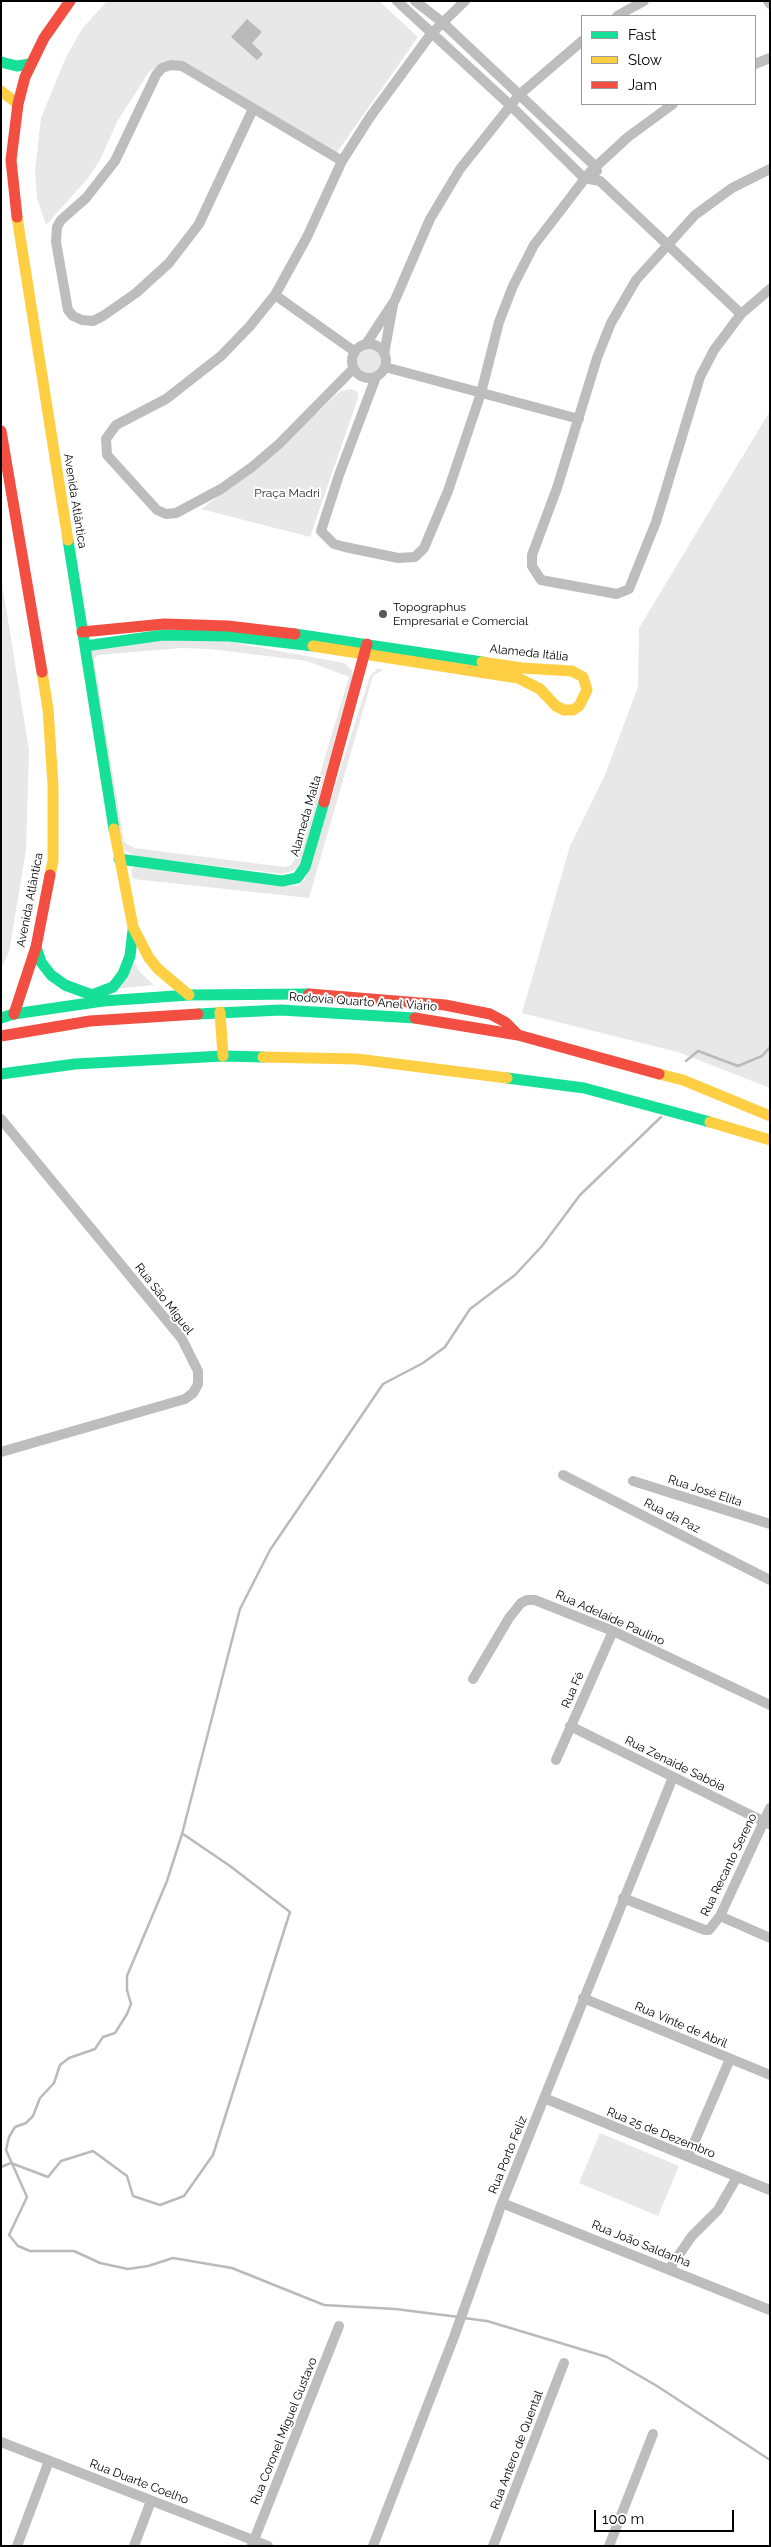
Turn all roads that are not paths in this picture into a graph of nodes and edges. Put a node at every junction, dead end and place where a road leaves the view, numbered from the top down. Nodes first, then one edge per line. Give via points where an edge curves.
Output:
1 (70, 1) edge
2 (397, 1) edge
3 (415, 1) edge
4 (465, 1) edge
5 (644, 1) edge
6 (619, 15) edge
7 (442, 22) junction
8 (431, 34) junction
9 (581, 42) edge
10 (770, 58) edge
11 (1, 62) edge
12 (30, 64) junction
13 (756, 64) edge
14 (1, 91) edge
15 (519, 95) junction
16 (18, 104) junction
17 (510, 105) junction
18 (672, 105) edge
19 (253, 109) junction
20 (11, 160) junction
21 (342, 161) junction
22 (595, 166) junction
23 (770, 170) edge
24 (1, 178) edge
25 (584, 178) junction
26 (600, 181) junction
27 (667, 244) junction
28 (770, 289) edge
29 (275, 295) junction
30 (395, 300) junction
31 (741, 314) junction
32 (366, 344) junction
33 (354, 351) junction
34 (384, 354) junction
35 (385, 367) junction
36 (353, 369) junction
37 (376, 377) junction
38 (481, 393) junction
39 (579, 419) junction
40 (1, 431) edge
41 (82, 632) junction
42 (366, 644) junction
43 (85, 646) junction
44 (547, 669) junction
45 (540, 689) junction
46 (119, 859) junction
47 (133, 927) junction
48 (36, 947) junction
49 (189, 995) junction
50 (220, 1012) junction
51 (14, 1014) junction
52 (1, 1018) edge
53 (518, 1035) junction
54 (1, 1036) edge
55 (223, 1056) junction
56 (1, 1074) edge
57 (770, 1116) edge
58 (1, 1118) edge
59 (770, 1140) edge
60 (1, 1452) edge
61 (563, 1475) dead end
62 (634, 1481) dead end
63 (770, 1524) edge
64 (770, 1580) edge
65 (613, 1631) junction
66 (473, 1679) dead end
67 (770, 1705) edge
68 (570, 1726) junction
69 (556, 1760) dead end
70 (673, 1777) junction
71 (770, 1808) edge
72 (767, 1823) edge
73 (623, 1898) junction
74 (720, 1916) junction
75 (770, 1938) edge
76 (583, 1998) junction
77 (730, 2059) junction
78 (770, 2075) edge
79 (544, 2098) junction
80 (688, 2157) junction
81 (737, 2177) junction
82 (770, 2190) edge
83 (502, 2203) junction
84 (669, 2269) junction
85 (770, 2310) edge
86 (339, 2326) dead end
87 (564, 2363) dead end
88 (653, 2434) dead end
89 (1, 2442) edge
90 (49, 2461) junction
91 (151, 2501) junction
92 (253, 2543) edge
93 (17, 2546) edge
94 (134, 2546) edge
95 (268, 2546) edge
96 (373, 2546) edge
97 (494, 2546) edge
98 (609, 2546) edge

1 - 12 main road, Avenida Atlântica via 54,21
2 - 8 street
3 - 7 street
4 - 7 street
5 - 6 street
7 - 8 street
7 - 15 street
8 - 17 street
8 - 21 street
9 - 15 street
10 - 13 street
11 - 12 main road via 17,66
12 - 16 main road, Avenida Atlântica
14 - 16 main road
15 - 17 street
15 - 22 street
16 - 20 main road, Avenida Atlântica
17 - 25 street
17 - 30 street via 460,169 430,220
18 - 22 street
19 - 19 street via 182,66 162,68 115,161 86,198 57,227 62,281 68,310 73,316 92,321 103,316 136,294 169,263 199,224
19 - 21 street
20 - 24 main road
20 - 41 main road, Avenida Atlântica via 14,200
21 - 29 street via 307,237
22 - 25 street
22 - 26 street
23 - 27 street via 732,188 695,215
25 - 26 street
25 - 38 street via 534,245 513,286
26 - 27 street
27 - 31 street
27 - 39 street via 636,280 611,323
28 - 31 street
29 - 33 street
29 - 36 street via 221,356 166,399 109,431 107,455 158,510 166,514 176,513 221,489 252,467
30 - 32 street
30 - 34 street
31 - 39 street via 714,350 700,377 656,522 633,582 617,594 548,583 540,580 532,566 532,555
32 - 33 street
32 - 34 street via 378,346
33 - 36 street
34 - 35 street
35 - 37 street
35 - 38 street
36 - 37 street via 363,378
37 - 38 street via 321,531 334,544 398,558 415,557 424,548 448,491
38 - 39 street
40 - 48 main road, Avenida Atlântica via 48,708 53,861
41 - 42 main road, Alameda Itália via 196,624
41 - 43 main road, Avenida Atlântica
42 - 43 main road, Alameda Itália via 163,635
42 - 44 main road, Alameda Itália
42 - 45 main road, Alameda Itália via 518,678
42 - 46 main road, Alameda Malta via 305,868 297,878 282,881
43 - 46 main road, Avenida Atlântica
44 - 45 main road
44 - 45 main road, Alameda Itália via 578,673 586,683 585,697 579,706 564,710
46 - 47 main road, Avenida Atlântica
47 - 48 main road via 130,956 123,974 113,987 102,993 92,995 65,985 41,962
47 - 49 main road, Avenida Atlântica via 140,944 154,963
48 - 51 main road, Avenida Atlântica
49 - 51 main road via 103,1001
49 - 53 main road via 328,994 444,1005 490,1014 506,1022
50 - 53 main road, Rodovia Quarto Anel Viário via 281,1010 423,1019
50 - 54 main road, Rodovia Quarto Anel Viário via 90,1021
50 - 55 main road
51 - 52 main road
53 - 57 main road, Rodovia Quarto Anel Viário via 682,1080
55 - 56 main road via 74,1064
55 - 59 main road via 366,1060 584,1088
58 - 60 street, Rua São Miguel via 182,1340 198,1372 198,1384 185,1399
61 - 64 street, Rua da Paz
62 - 63 street, Rua José Elita
65 - 66 street, Rua Adelaide Paulino via 554,1606 527,1600 509,1618
65 - 67 street, Rua Adelaide Paulino
65 - 68 street, Rua Fé
68 - 69 street, Rua Fé
68 - 70 street, Rua Zenaide Sabóia
70 - 72 street, Rua Zenaide Sabóia
70 - 73 street, Rua Porto Feliz
71 - 72 street, Rua Recanto Sereno
72 - 74 street, Rua Recanto Sereno
73 - 74 street, Rua Recanto Sereno via 705,1930 712,1928
73 - 76 street, Rua Porto Feliz
74 - 75 street
76 - 77 street, Rua Vinte de Abril
76 - 79 street, Rua Porto Feliz
77 - 78 street, Rua Vinte de Abril
77 - 80 street
79 - 80 street, Rua 25 de Dezembro
79 - 83 street, Rua Porto Feliz
80 - 81 street, Rua 25 de Dezembro
81 - 82 street, Rua 25 de Dezembro
81 - 84 street via 718,2210 692,2236
83 - 84 street, Rua João Saldanha
83 - 96 street, Rua Porto Feliz
84 - 85 street, Rua João Saldanha
86 - 92 street, Rua Coronel Miguel Gustavo
87 - 97 street, Rua Antero de Quental
88 - 98 street
89 - 90 street, Rua Duarte Coelho
90 - 91 street, Rua Duarte Coelho
90 - 93 street
91 - 92 street, Rua Duarte Coelho
91 - 94 street
92 - 95 street, Rua Duarte Coelho

